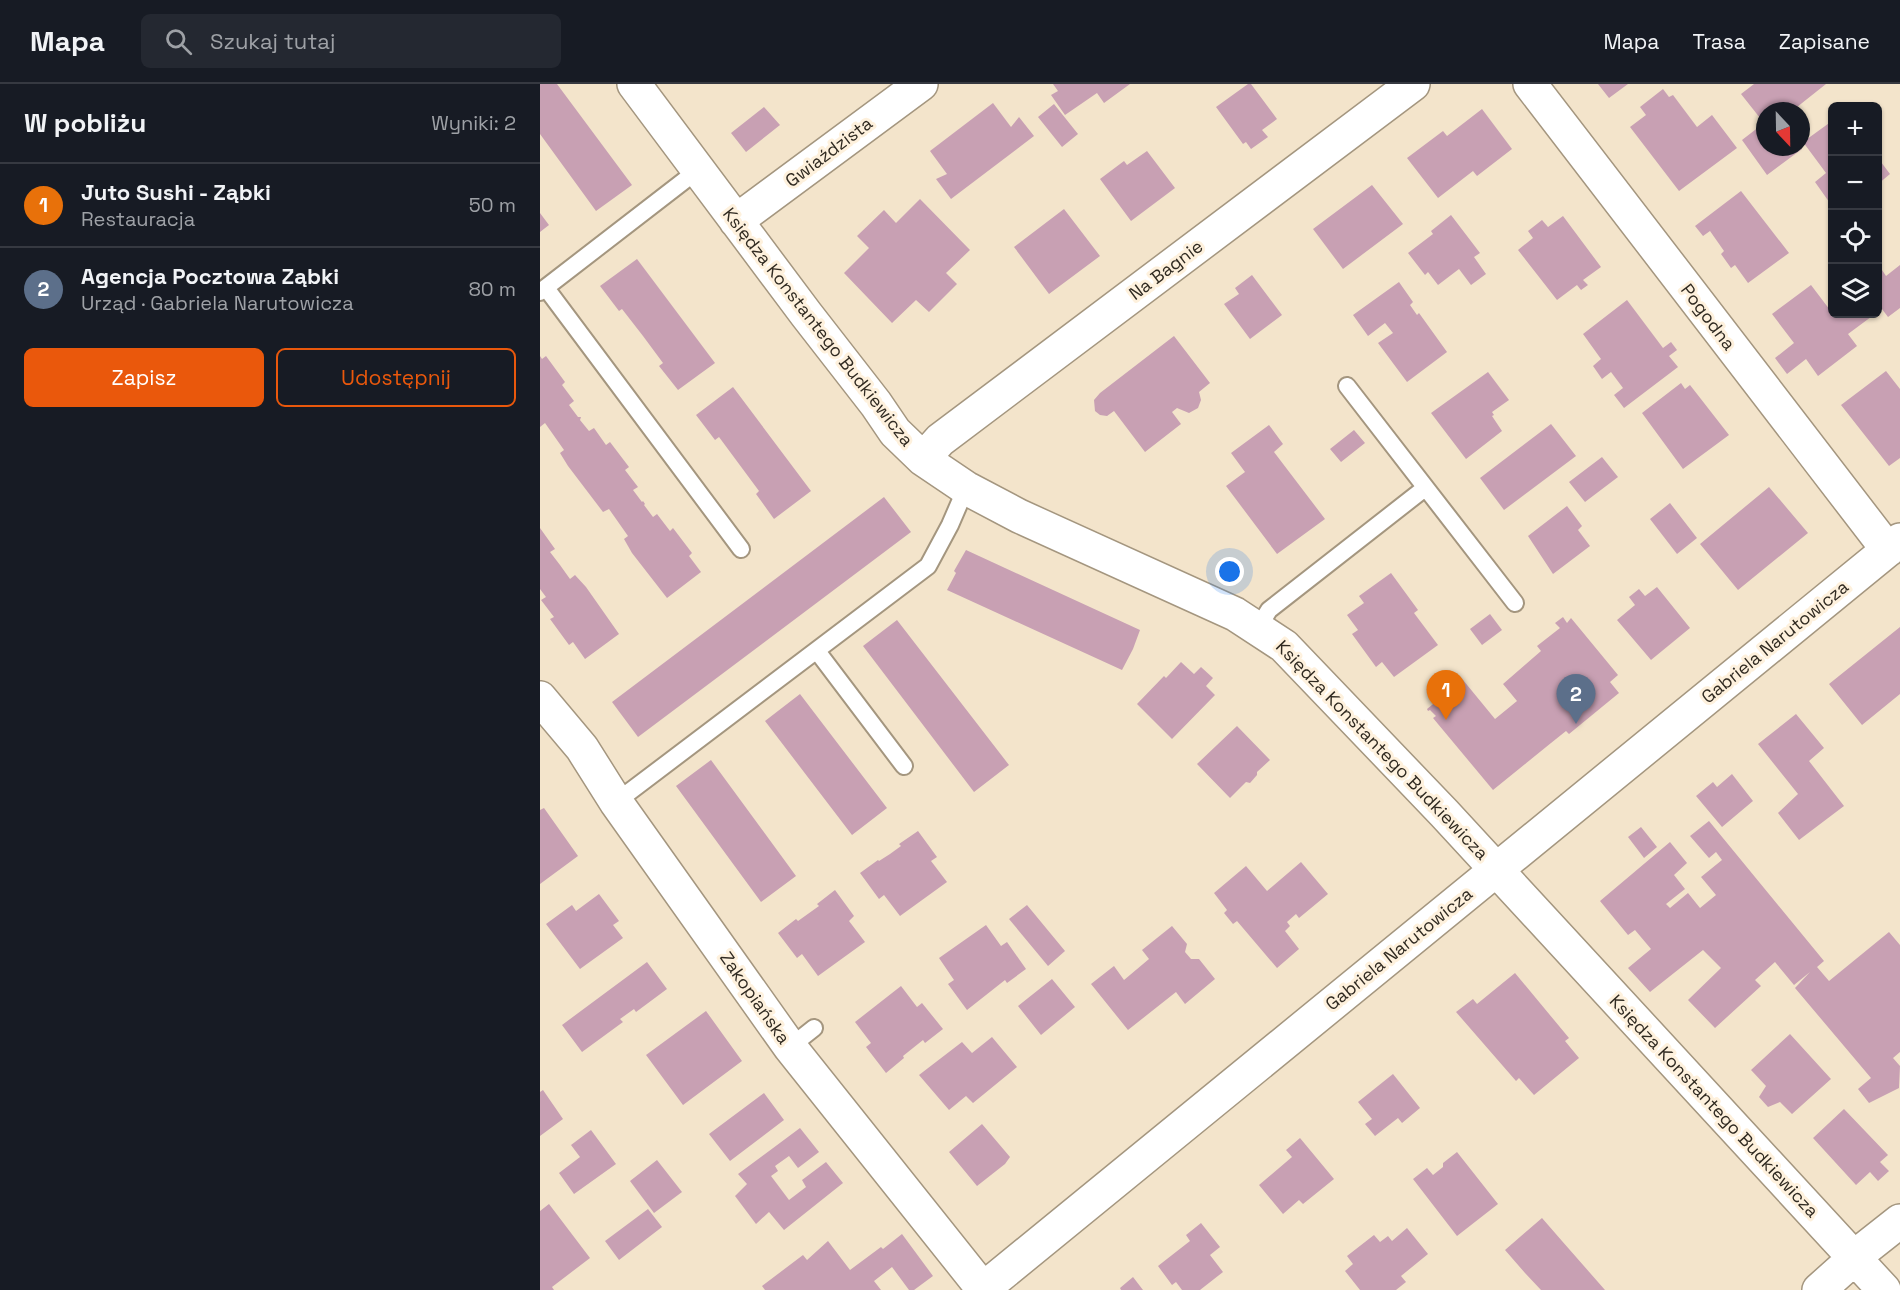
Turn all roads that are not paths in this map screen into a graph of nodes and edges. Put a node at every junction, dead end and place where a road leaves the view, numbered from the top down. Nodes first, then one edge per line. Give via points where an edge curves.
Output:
1 (634, 84) edge
2 (921, 84) edge
3 (1413, 84) edge
4 (1530, 84) edge
5 (698, 170) junction
6 (736, 221) junction
7 (543, 290) edge
8 (1347, 386) dead end
9 (922, 459) junction
10 (966, 488) junction
11 (1425, 488) junction
12 (1894, 545) edge
13 (741, 549) dead end
14 (1515, 603) dead end
15 (1258, 628) junction
16 (817, 651) junction
17 (540, 698) edge
18 (904, 766) dead end
19 (616, 802) junction
20 (1497, 870) junction
21 (1900, 1221) edge
22 (1855, 1259) junction
23 (982, 1289) edge
24 (1819, 1290) edge
25 (1884, 1290) edge

1 - 5 street, Księdza Konstantego Budkiewicza
2 - 6 street, Gwiaździsta
3 - 9 street, Na Bagnie via 940,440
4 - 12 street, Pogodna
5 - 6 street, Księdza Konstantego Budkiewicza
5 - 7 lane
6 - 9 street, Księdza Konstantego Budkiewicza via 895,432
7 - 13 lane
8 - 11 lane
9 - 10 street, Księdza Konstantego Budkiewicza
10 - 15 street, Księdza Konstantego Budkiewicza via 1207,600
10 - 16 lane via 928,566
11 - 14 lane
11 - 15 lane via 1269,610
12 - 20 street, Gabriela Narutowicza
15 - 20 street, Księdza Konstantego Budkiewicza via 1298,660
16 - 18 lane
16 - 19 lane
17 - 19 street, Zakopiańska via 582,748
19 - 23 street, Zakopiańska via 802,1037
20 - 22 street, Księdza Konstantego Budkiewicza
20 - 23 street, Gabriela Narutowicza
21 - 22 street
22 - 24 street
22 - 25 street, Księdza Konstantego Budkiewicza

